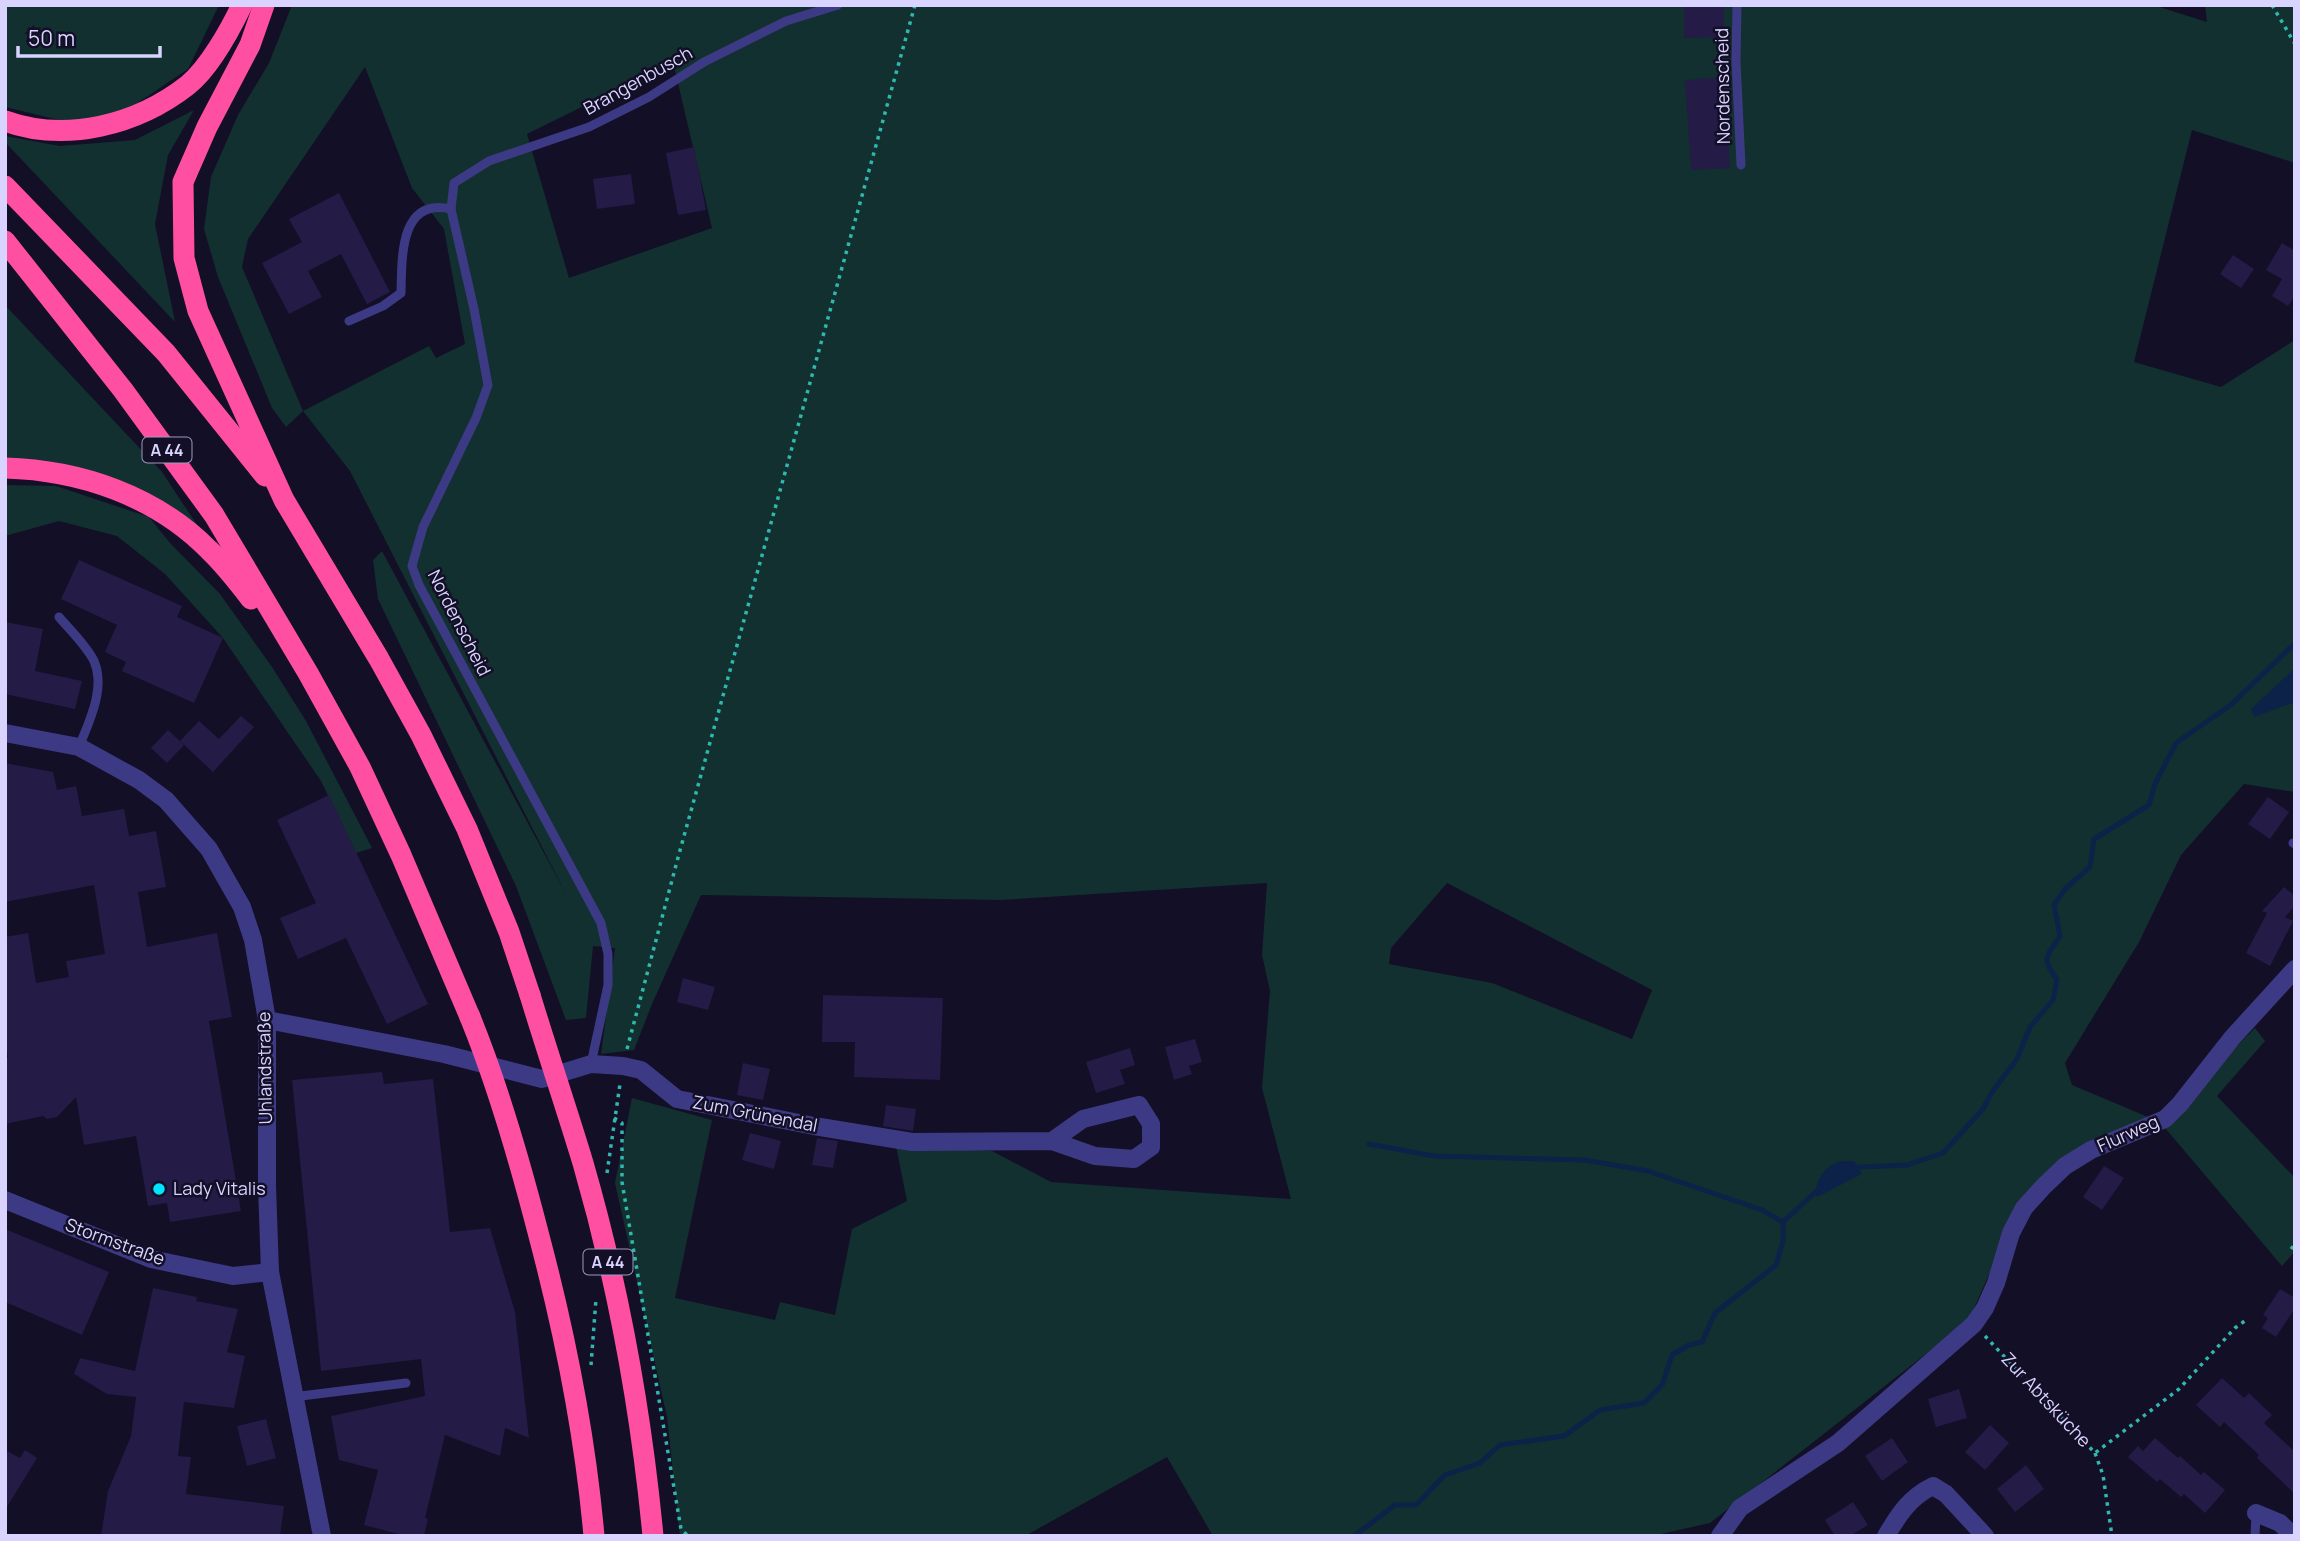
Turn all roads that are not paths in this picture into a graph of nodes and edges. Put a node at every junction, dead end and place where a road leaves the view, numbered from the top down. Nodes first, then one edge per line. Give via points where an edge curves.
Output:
1 (242, 5) edge
2 (264, 5) edge
3 (838, 5) edge
4 (1737, 5) edge
5 (5, 121) edge
6 (1741, 165) dead end
7 (454, 183) joint
8 (5, 186) edge
9 (451, 209) junction
10 (5, 241) edge
11 (349, 321) dead end
12 (5, 468) edge
13 (284, 500) junction
14 (59, 617) dead end
15 (308, 673) junction
16 (5, 733) edge
17 (79, 747) junction
18 (2295, 969) edge
19 (267, 1020) junction
20 (591, 1064) junction
21 (1052, 1141) junction
22 (5, 1200) edge
23 (270, 1272) junction
24 (406, 1383) dead end
25 (293, 1397) junction
26 (2256, 1513) joint
27 (321, 1536) edge
28 (594, 1536) edge
29 (653, 1536) edge
30 (1720, 1536) edge
31 (1886, 1536) edge
32 (1985, 1536) edge
33 (2255, 1536) edge
34 (2292, 1536) edge

1 - 5 highway via 227,37 189,84 152,108 110,124 68,132
2 - 13 highway via 250,46 183,182 182,216 184,258 198,311
3 - 7 lane, Brangenbusch via 786,22 589,127 489,161
4 - 6 lane, Nordenscheid
7 - 9 lane, Nordenscheid
8 - 13 highway, A 44 via 166,353
9 - 11 lane via 437,205 419,213 405,234 401,293
9 - 20 lane, Nordenscheid via 488,385 477,418 423,527 412,566 601,923 608,985
10 - 15 highway, A 44 via 214,515
12 - 15 highway via 94,481 164,513 215,556
13 - 29 highway, A 44, bridge via 421,735 467,829 509,932 583,1165 614,1287 636,1398
14 - 17 lane via 93,658 98,673 95,705
15 - 28 highway, A 44, bridge via 360,767 407,867 496,1084 555,1299 578,1410
16 - 17 street, Uhlandstraße
17 - 19 street, Uhlandstraße via 166,800 209,849 242,907 253,940
18 - 30 street, Flurweg via 2165,1119 2065,1166 2024,1208 1996,1283 1974,1324 1838,1443 1740,1508
19 - 20 street, Zum Grünendal via 444,1054 542,1079
19 - 23 street, Uhlandstraße
20 - 21 street, Zum Grünendal via 641,1070 677,1099 814,1126 912,1142
21 - 21 street, Zum Grünendal via 1083,1119 1139,1105 1151,1124 1151,1147 1134,1159 1095,1156
22 - 23 street, Stormstraße via 151,1259 233,1276
23 - 25 street, Uhlandstraße
24 - 25 lane
25 - 27 street, Uhlandstraße
26 - 33 lane
26 - 34 street via 2280,1522
31 - 32 street via 1905,1506 1933,1486

